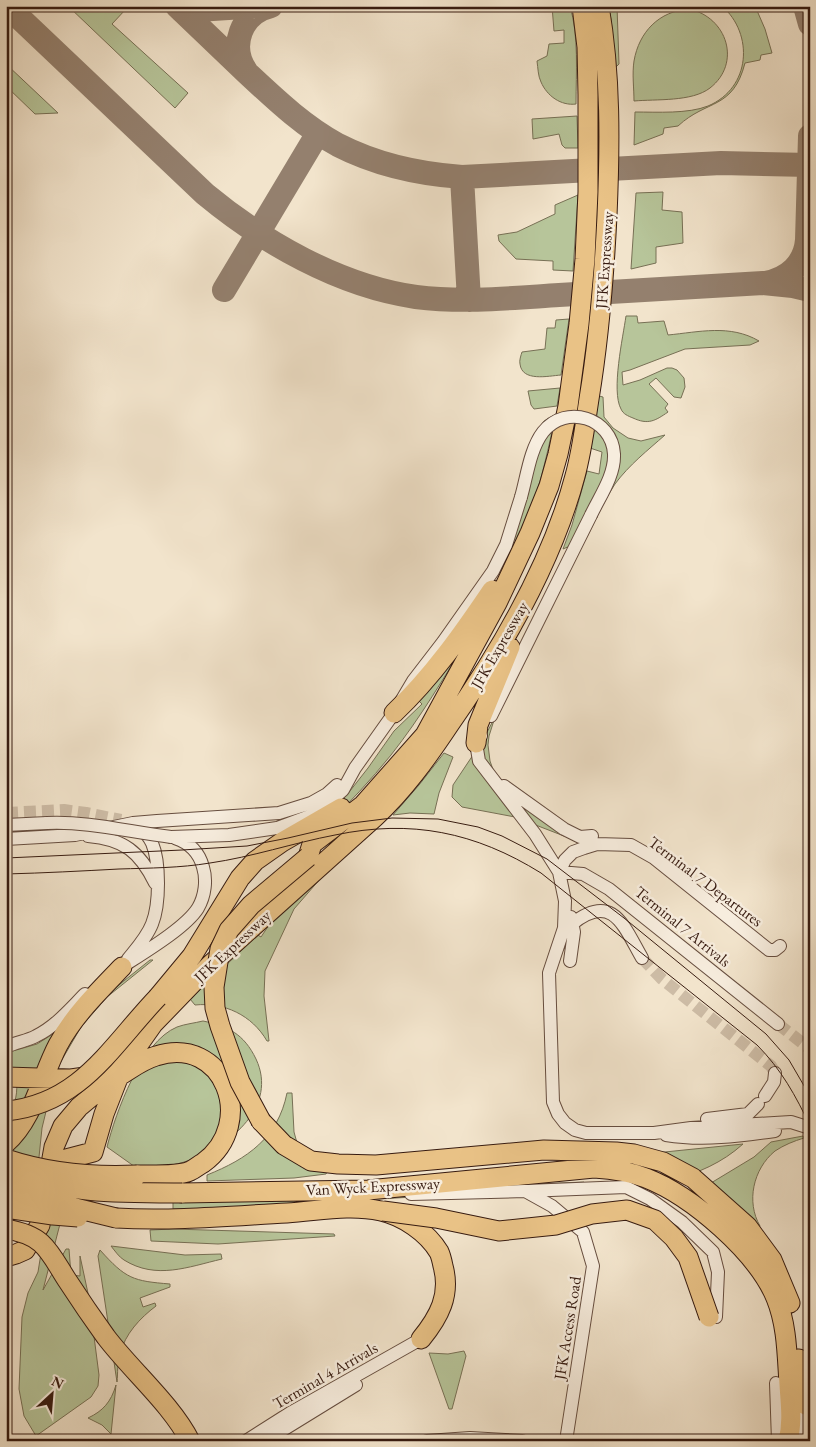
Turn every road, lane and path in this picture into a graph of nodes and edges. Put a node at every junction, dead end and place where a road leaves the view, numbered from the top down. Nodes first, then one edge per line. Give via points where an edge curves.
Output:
1 (575, 6) edge
2 (582, 6) edge
3 (599, 6) edge
4 (587, 64) junction
5 (530, 533) junction
6 (532, 584) junction
7 (497, 603) junction
8 (394, 713) junction
9 (476, 743) junction
10 (355, 768) junction
11 (490, 776) junction
12 (6, 825) edge
13 (130, 825) junction
14 (76, 835) junction
15 (592, 836) dead end
16 (171, 837) junction
17 (6, 839) edge
18 (559, 872) junction
19 (157, 886) junction
20 (565, 901) junction
21 (572, 924) junction
22 (780, 946) dead end
23 (642, 958) tunnel mouth
24 (570, 961) dead end
25 (122, 967) junction
26 (778, 1024) tunnel mouth
27 (6, 1047) edge
28 (120, 1068) junction
29 (774, 1073) dead end
30 (6, 1077) edge
31 (6, 1111) edge
32 (804, 1126) edge
33 (654, 1132) junction
34 (6, 1143) edge
35 (6, 1159) edge
36 (50, 1162) junction
37 (6, 1171) edge
38 (6, 1191) edge
39 (525, 1191) junction
40 (189, 1193) junction
41 (6, 1208) edge
42 (383, 1211) junction
43 (116, 1218) junction
44 (6, 1229) edge
45 (723, 1230) junction
46 (6, 1257) edge
47 (713, 1317) joint
48 (421, 1338) junction
49 (776, 1382) joint
50 (806, 1405) joint
51 (190, 1441) edge
52 (246, 1441) edge
53 (265, 1441) edge
54 (427, 1441) edge
55 (522, 1441) edge
56 (566, 1441) edge
57 (778, 1441) edge
58 (788, 1441) edge
59 (804, 1441) edge

1 - 4 highway
2 - 4 highway, JFK Expressway
3 - 6 highway, JFK Expressway via 608,85 608,176 603,278 593,374 575,477 559,524
4 - 5 highway, JFK Expressway via 587,218 576,348 558,454 544,501
5 - 7 highway, JFK Expressway
5 - 8 highway via 482,606 417,691
6 - 9 highway via 507,656 478,724
6 - 28 highway, JFK Expressway via 477,685 401,791 210,965 153,1024
7 - 31 highway, bridge via 436,698 371,782 347,805 282,842 255,862 240,878 192,956 91,1071 58,1096 24,1109
7 - 50 highway, JFK Expressway, bridge via 425,734 389,786 361,815 310,850 229,930 220,949 214,987 215,1008 240,1082 261,1121 284,1145 311,1161 376,1165 544,1150 634,1154 663,1162 693,1178 740,1218 778,1272 796,1326
8 - 9 street, bridge via 413,681 493,572 506,545 533,452 544,431 565,418 586,418 596,422 608,434 614,454 611,474
8 - 10 street
9 - 11 street via 479,761
10 - 13 street via 327,794 287,811
10 - 16 street via 343,790 312,815 277,828 240,834
11 - 15 street via 564,829 580,836
11 - 18 street via 535,834
12 - 13 street, bridge via 72,822
13 - 14 street
13 - 16 street, bridge
13 - 19 street via 145,832 153,846
14 - 17 street
14 - 19 street via 109,840 132,851 142,860
16 - 25 street via 193,848 199,856 204,868 203,897 187,921
18 - 20 street
18 - 22 street, Terminal 7 Departures via 573,852 597,844 631,845 645,852 769,950
18 - 26 street, Terminal 7 Arrivals via 583,874 609,889
19 - 25 street via 158,901 152,925
20 - 21 street
20 - 33 street via 564,928 549,973 553,1102 558,1114 575,1130 586,1133
21 - 23 street, Terminal 7 Arrivals via 587,914 612,913 620,920
21 - 24 street
25 - 27 street via 92,987 45,1031
25 - 34 highway via 66,1031 23,1123
28 - 30 highway via 101,1075 71,1079
28 - 35 highway, bridge via 174,1054 204,1060 215,1069 231,1099 229,1126 215,1151 189,1172 122,1176 59,1171
28 - 36 highway via 63,1126
28 - 36 highway, JFK Expressway via 93,1152
29 - 33 street via 774,1082 751,1112 674,1124
32 - 33 street via 791,1122
36 - 46 highway via 43,1214 35,1235 26,1250
37 - 40 highway, Van Wyck Expressway, bridge via 85,1190
38 - 43 highway, Van Wyck Expressway, bridge
39 - 40 street via 227,1198
39 - 47 street via 626,1187 650,1199 682,1222 713,1252 718,1272
39 - 56 street, JFK Access Road via 552,1206 583,1232 593,1266
40 - 45 highway, Van Wyck Expressway via 368,1190 584,1168 614,1169 647,1178 685,1200
41 - 43 highway, bridge via 53,1215
42 - 43 highway, Van Wyck Expressway via 355,1206 289,1213
42 - 47 highway, bridge via 499,1231 556,1225 592,1214 627,1210 655,1220 674,1238 688,1257
42 - 48 highway via 411,1224 440,1254 446,1278 443,1302 435,1322
44 - 51 highway, bridge via 41,1242 107,1338 173,1415
45 - 49 highway via 756,1275 769,1302 776,1336
45 - 58 highway via 758,1267 781,1314 786,1340 791,1419
48 - 52 street, Terminal 4 Arrivals
48 - 53 street via 391,1363
49 - 57 street
50 - 59 street
54 - 55 street via 470,1438

